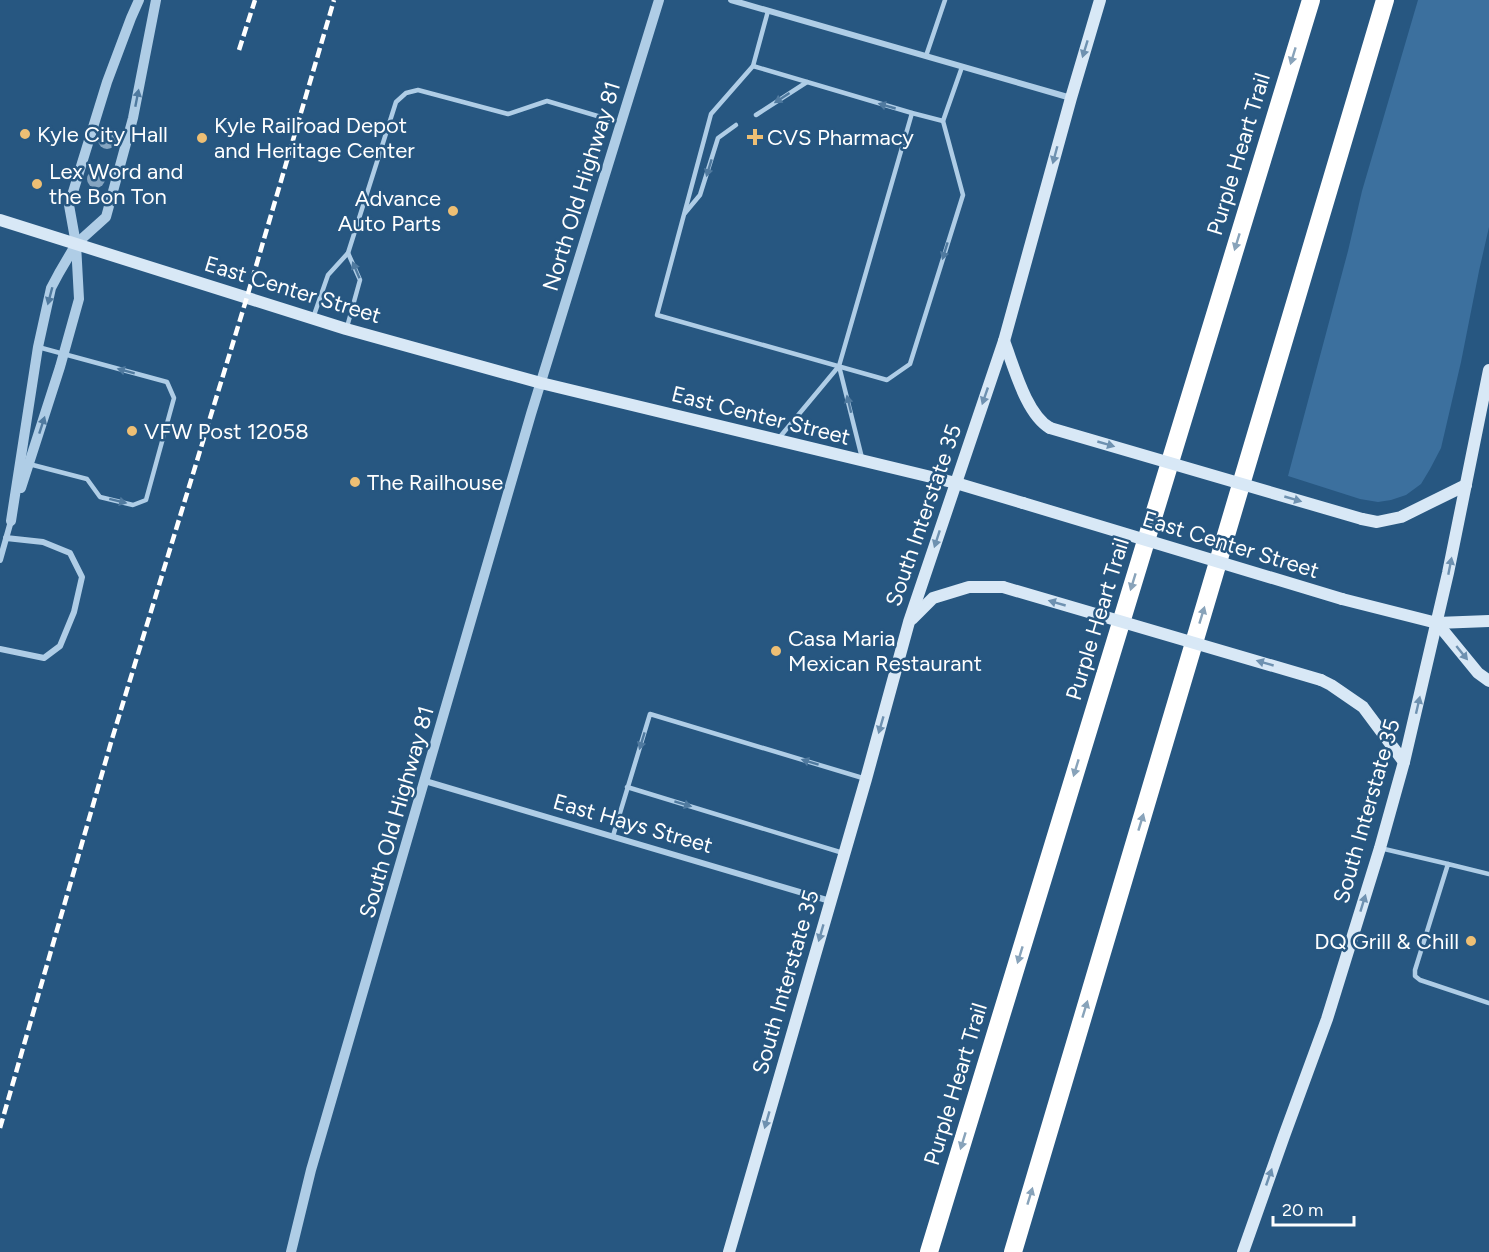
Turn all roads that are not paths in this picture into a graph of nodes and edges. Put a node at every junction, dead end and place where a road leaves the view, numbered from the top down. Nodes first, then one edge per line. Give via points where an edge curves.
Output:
1 (139, 0) edge
2 (156, 0) edge
3 (659, 0) edge
4 (731, 0) edge
5 (945, 0) edge
6 (1100, 0) edge
7 (1311, 0) edge
8 (1384, 0) edge
9 (768, 11) junction
10 (926, 57) junction
11 (753, 66) junction
12 (962, 67) junction
13 (807, 82) junction
14 (1071, 98) junction
15 (912, 113) junction
16 (756, 115) dead end
17 (943, 121) junction
18 (621, 123) junction
19 (736, 125) dead end
20 (684, 214) junction
21 (0, 220) edge
22 (76, 244) junction
23 (348, 253) junction
24 (313, 318) junction
25 (346, 329) junction
26 (1004, 341) junction
27 (38, 346) junction
28 (64, 354) junction
29 (839, 366) junction
30 (1489, 370) edge
31 (541, 383) junction
32 (777, 440) junction
33 (862, 461) junction
34 (29, 464) junction
35 (956, 483) junction
36 (1466, 485) junction
37 (11, 521) junction
38 (6, 538) junction
39 (0, 560) edge
40 (1489, 621) edge
41 (909, 622) junction
42 (1437, 623) junction
43 (0, 649) edge
44 (1489, 681) edge
45 (1404, 762) junction
46 (866, 779) junction
47 (425, 781) junction
48 (627, 787) junction
49 (613, 836) junction
50 (1380, 848) junction
51 (844, 853) junction
52 (1448, 864) junction
53 (1489, 874) edge
54 (830, 901) junction
55 (1489, 1003) edge
56 (291, 1252) edge
57 (729, 1252) edge
58 (929, 1252) edge
59 (1013, 1252) edge
60 (1243, 1252) edge

1 - 22 street via 107,82 69,205
22 -> 2 street via 106,217 133,118
3 - 18 street, North Old Highway 81
4 - 9 street
5 - 10 lane
6 -> 14 main road, South Interstate 35
7 -> 58 highway, Purple Heart Trail
59 -> 8 highway
9 - 10 street
9 - 11 lane
10 - 12 street
11 - 13 lane
11 - 20 lane via 711,114
12 - 14 street
12 - 17 lane
15 -> 13 lane
13 -> 16 lane
14 -> 26 main road, South Interstate 35
15 - 17 lane
15 - 29 lane
17 -> 29 lane via 963,195 910,364 887,380
18 - 23 lane via 547,101 508,114 418,90 406,93 396,102
18 - 31 street, North Old Highway 81
19 -> 20 lane via 718,138 700,195
20 - 29 lane via 657,315
21 - 22 main road, East Center Street
22 - 24 main road, East Center Street
22 -> 27 street via 51,288
22 - 28 street via 79,299
23 - 24 lane via 328,275
25 -> 23 lane via 360,280
24 - 25 main road, East Center Street
25 - 31 main road, East Center Street
26 -> 35 main road, South Interstate 35
26 -> 36 main road, bridge via 1030,406 1050,428 1377,522 1401,517
27 - 28 lane
27 - 37 street
34 -> 28 street
34 -> 28 lane via 87,479 100,497 133,505 146,500 174,398 167,382
29 - 32 lane
33 -> 29 lane
30 - 36 main road, South Interstate 35
31 - 32 main road, East Center Street
31 - 47 street, South Old Highway 81
32 - 33 main road, East Center Street
33 - 35 main road, East Center Street
34 - 37 street
35 -> 41 main road, South Interstate 35
35 - 42 main road, East Center Street, bridge via 1342,600
42 -> 36 main road, South Interstate 35
37 - 38 street
38 - 39 street
38 - 43 street via 42,542 70,553 82,577 74,612 60,646 44,658
40 - 42 main road, East Center Street
45 -> 41 main road, bridge via 1363,707 1321,680 1003,587 969,587 933,598
41 -> 46 main road, South Interstate 35
42 -> 44 main road
45 -> 42 main road, South Interstate 35
45 - 50 main road, South Interstate 35
46 -> 48 lane via 650,714
46 - 51 main road, South Interstate 35
47 - 49 street, East Hays Street
47 - 56 street, South Old Highway 81 via 311,1170
48 - 49 lane
48 -> 51 lane
49 - 54 street, East Hays Street
50 - 52 lane
60 -> 50 main road, South Interstate 35 via 1327,1018
51 - 54 main road, South Interstate 35
52 - 53 lane
52 - 55 lane via 1415,976
54 -> 57 main road, South Interstate 35

